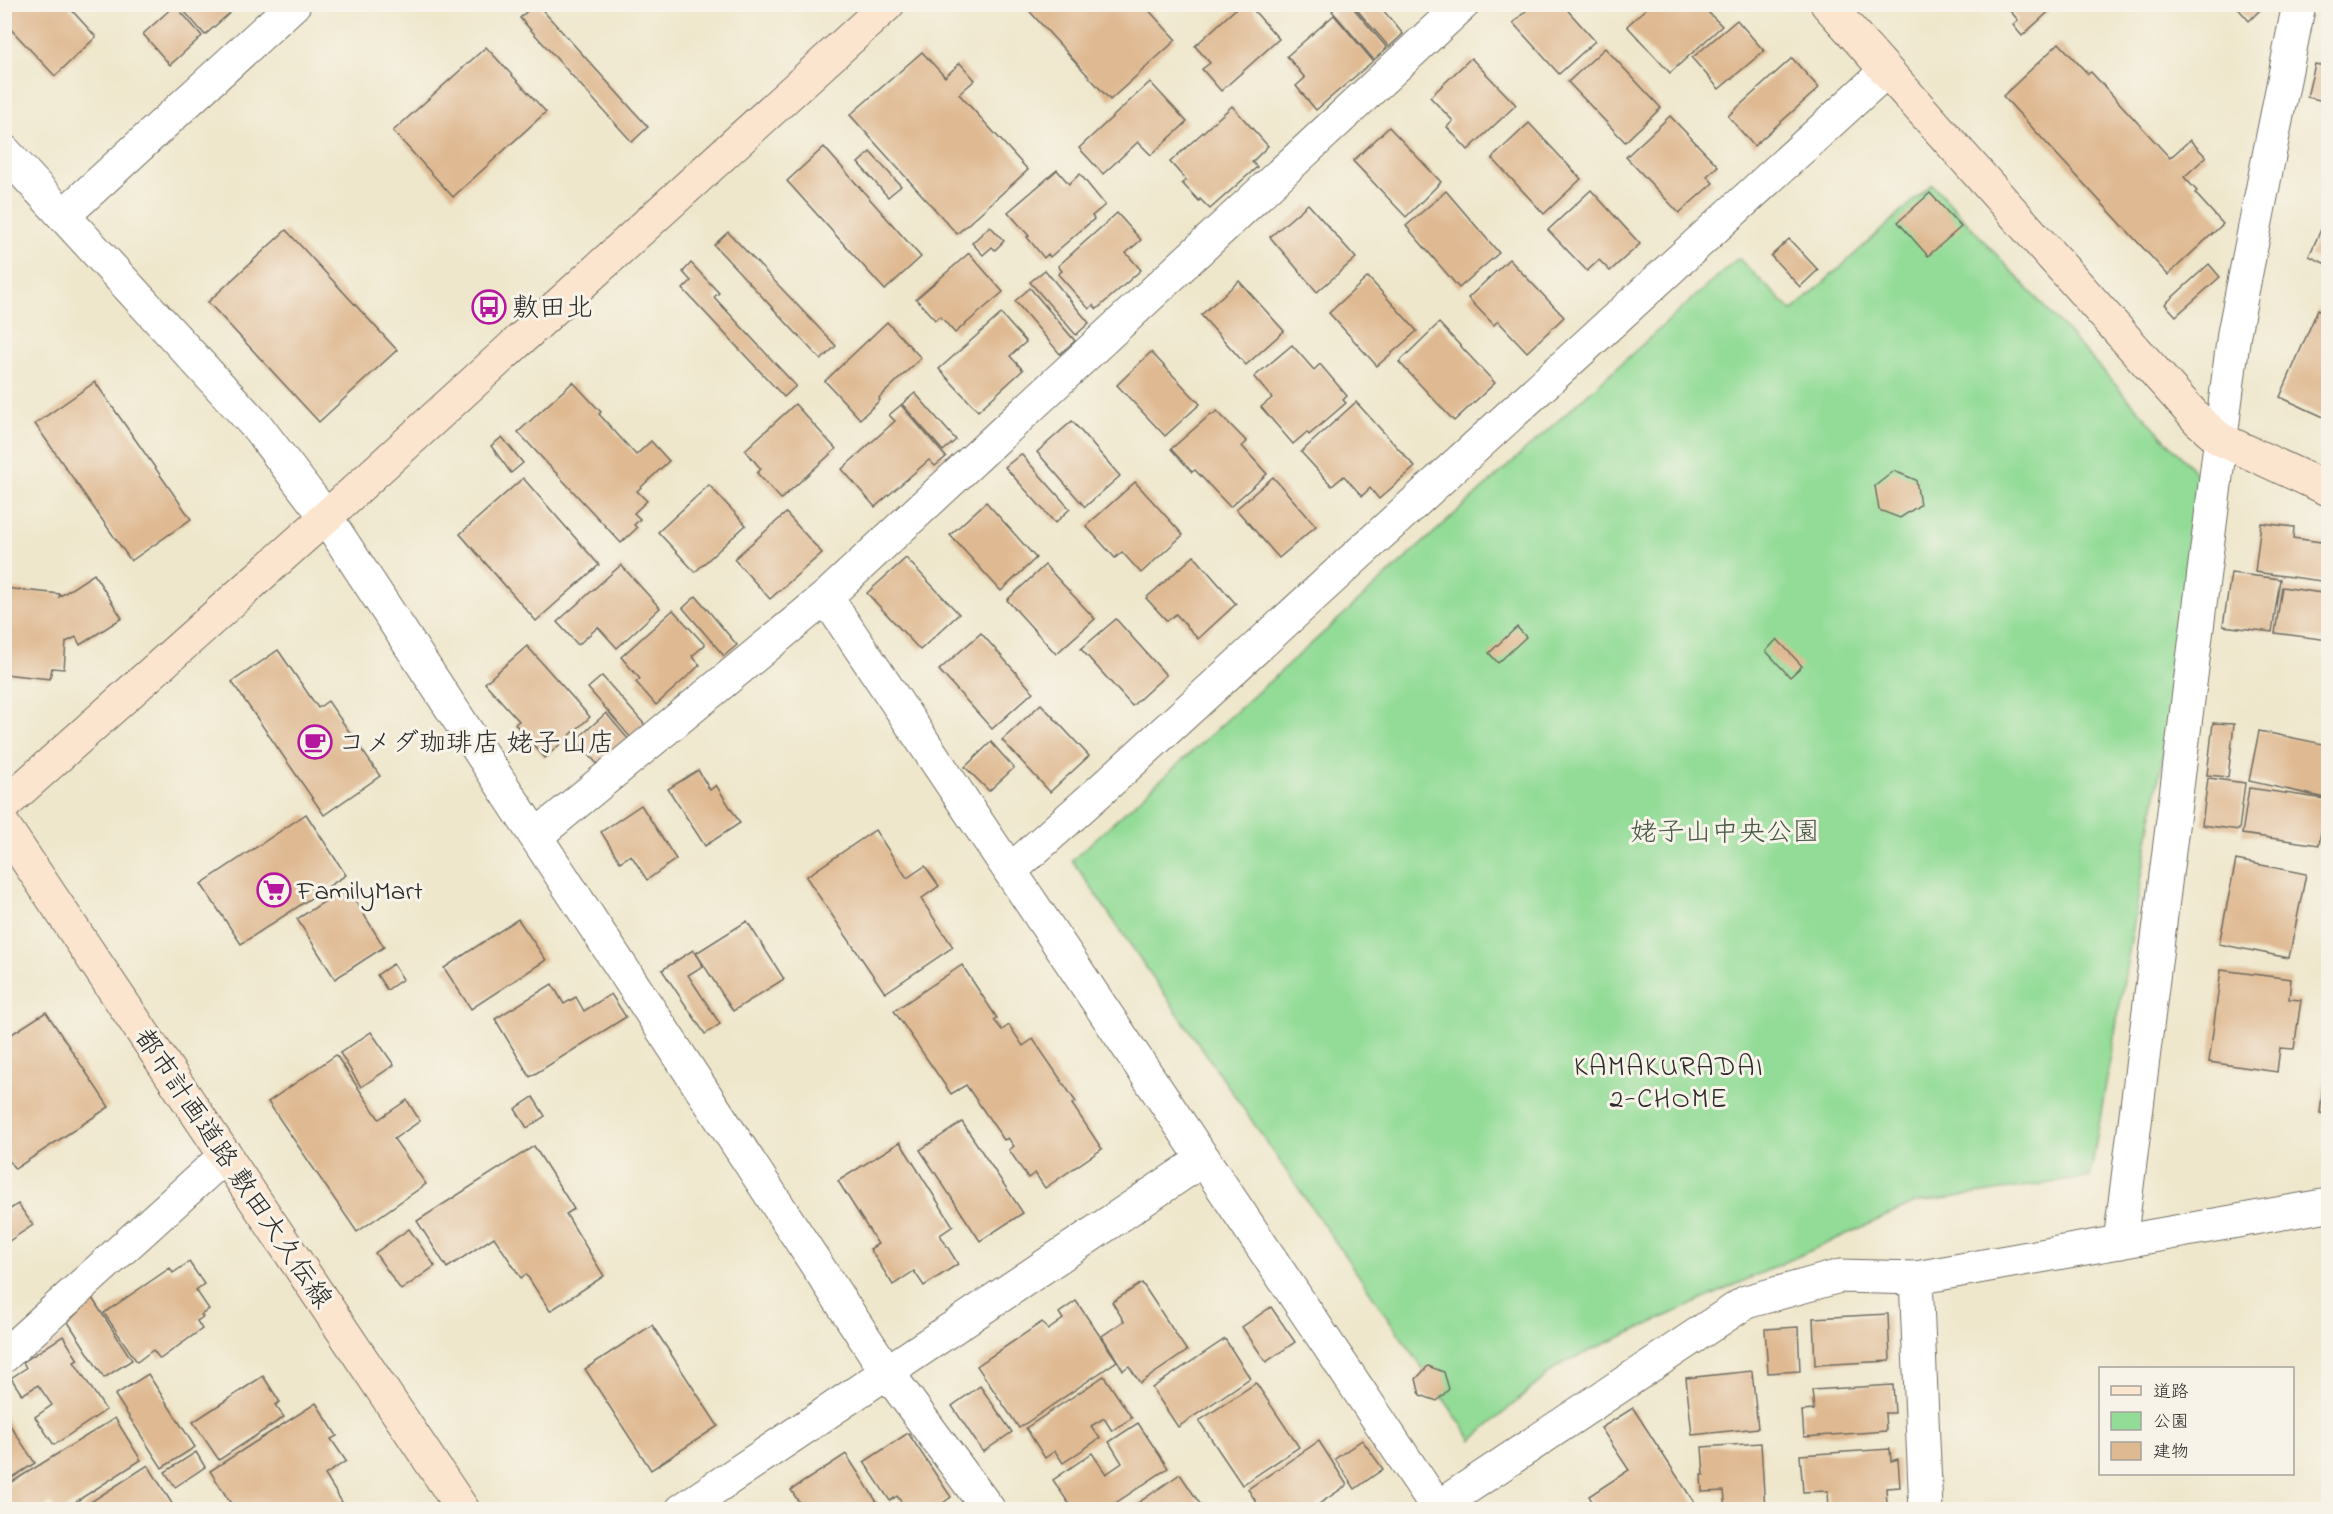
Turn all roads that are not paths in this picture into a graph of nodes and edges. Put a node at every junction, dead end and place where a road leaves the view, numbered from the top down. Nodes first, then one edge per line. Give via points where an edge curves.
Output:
1 (294, 4) edge
2 (888, 4) edge
3 (1463, 4) edge
4 (1827, 4) edge
5 (2299, 4) edge
6 (1886, 71) junction
7 (4, 150) edge
8 (64, 215) junction
9 (2220, 439) junction
10 (2328, 489) edge
11 (326, 517) junction
12 (826, 597) junction
13 (4, 805) edge
14 (4, 826) edge
15 (536, 836) junction
16 (1010, 871) junction
17 (226, 1155) junction
18 (1203, 1159) junction
19 (2328, 1206) edge
20 (2120, 1242) junction
21 (1916, 1278) junction
22 (4, 1356) edge
23 (887, 1372) junction
24 (1439, 1508) edge
25 (463, 1509) edge
26 (682, 1509) edge
27 (989, 1509) edge
28 (1926, 1509) edge

1 - 8 street
2 - 11 street
3 - 12 street
4 - 6 street
5 - 9 street via 2234,333
6 - 9 street via 2199,421
6 - 16 street
7 - 8 street
8 - 11 street via 259,429
9 - 10 street
9 - 20 street
11 - 13 street
11 - 15 street
12 - 15 street
12 - 16 street
14 - 17 street, 都市計画道路 敷田大久伝線
15 - 23 street
16 - 18 street
17 - 22 street
17 - 25 street, 都市計画道路 敷田大久伝線
18 - 23 street
18 - 24 street
19 - 20 street
20 - 21 street
21 - 24 street via 1840,1275 1746,1302
21 - 28 street
23 - 26 street
23 - 27 street

